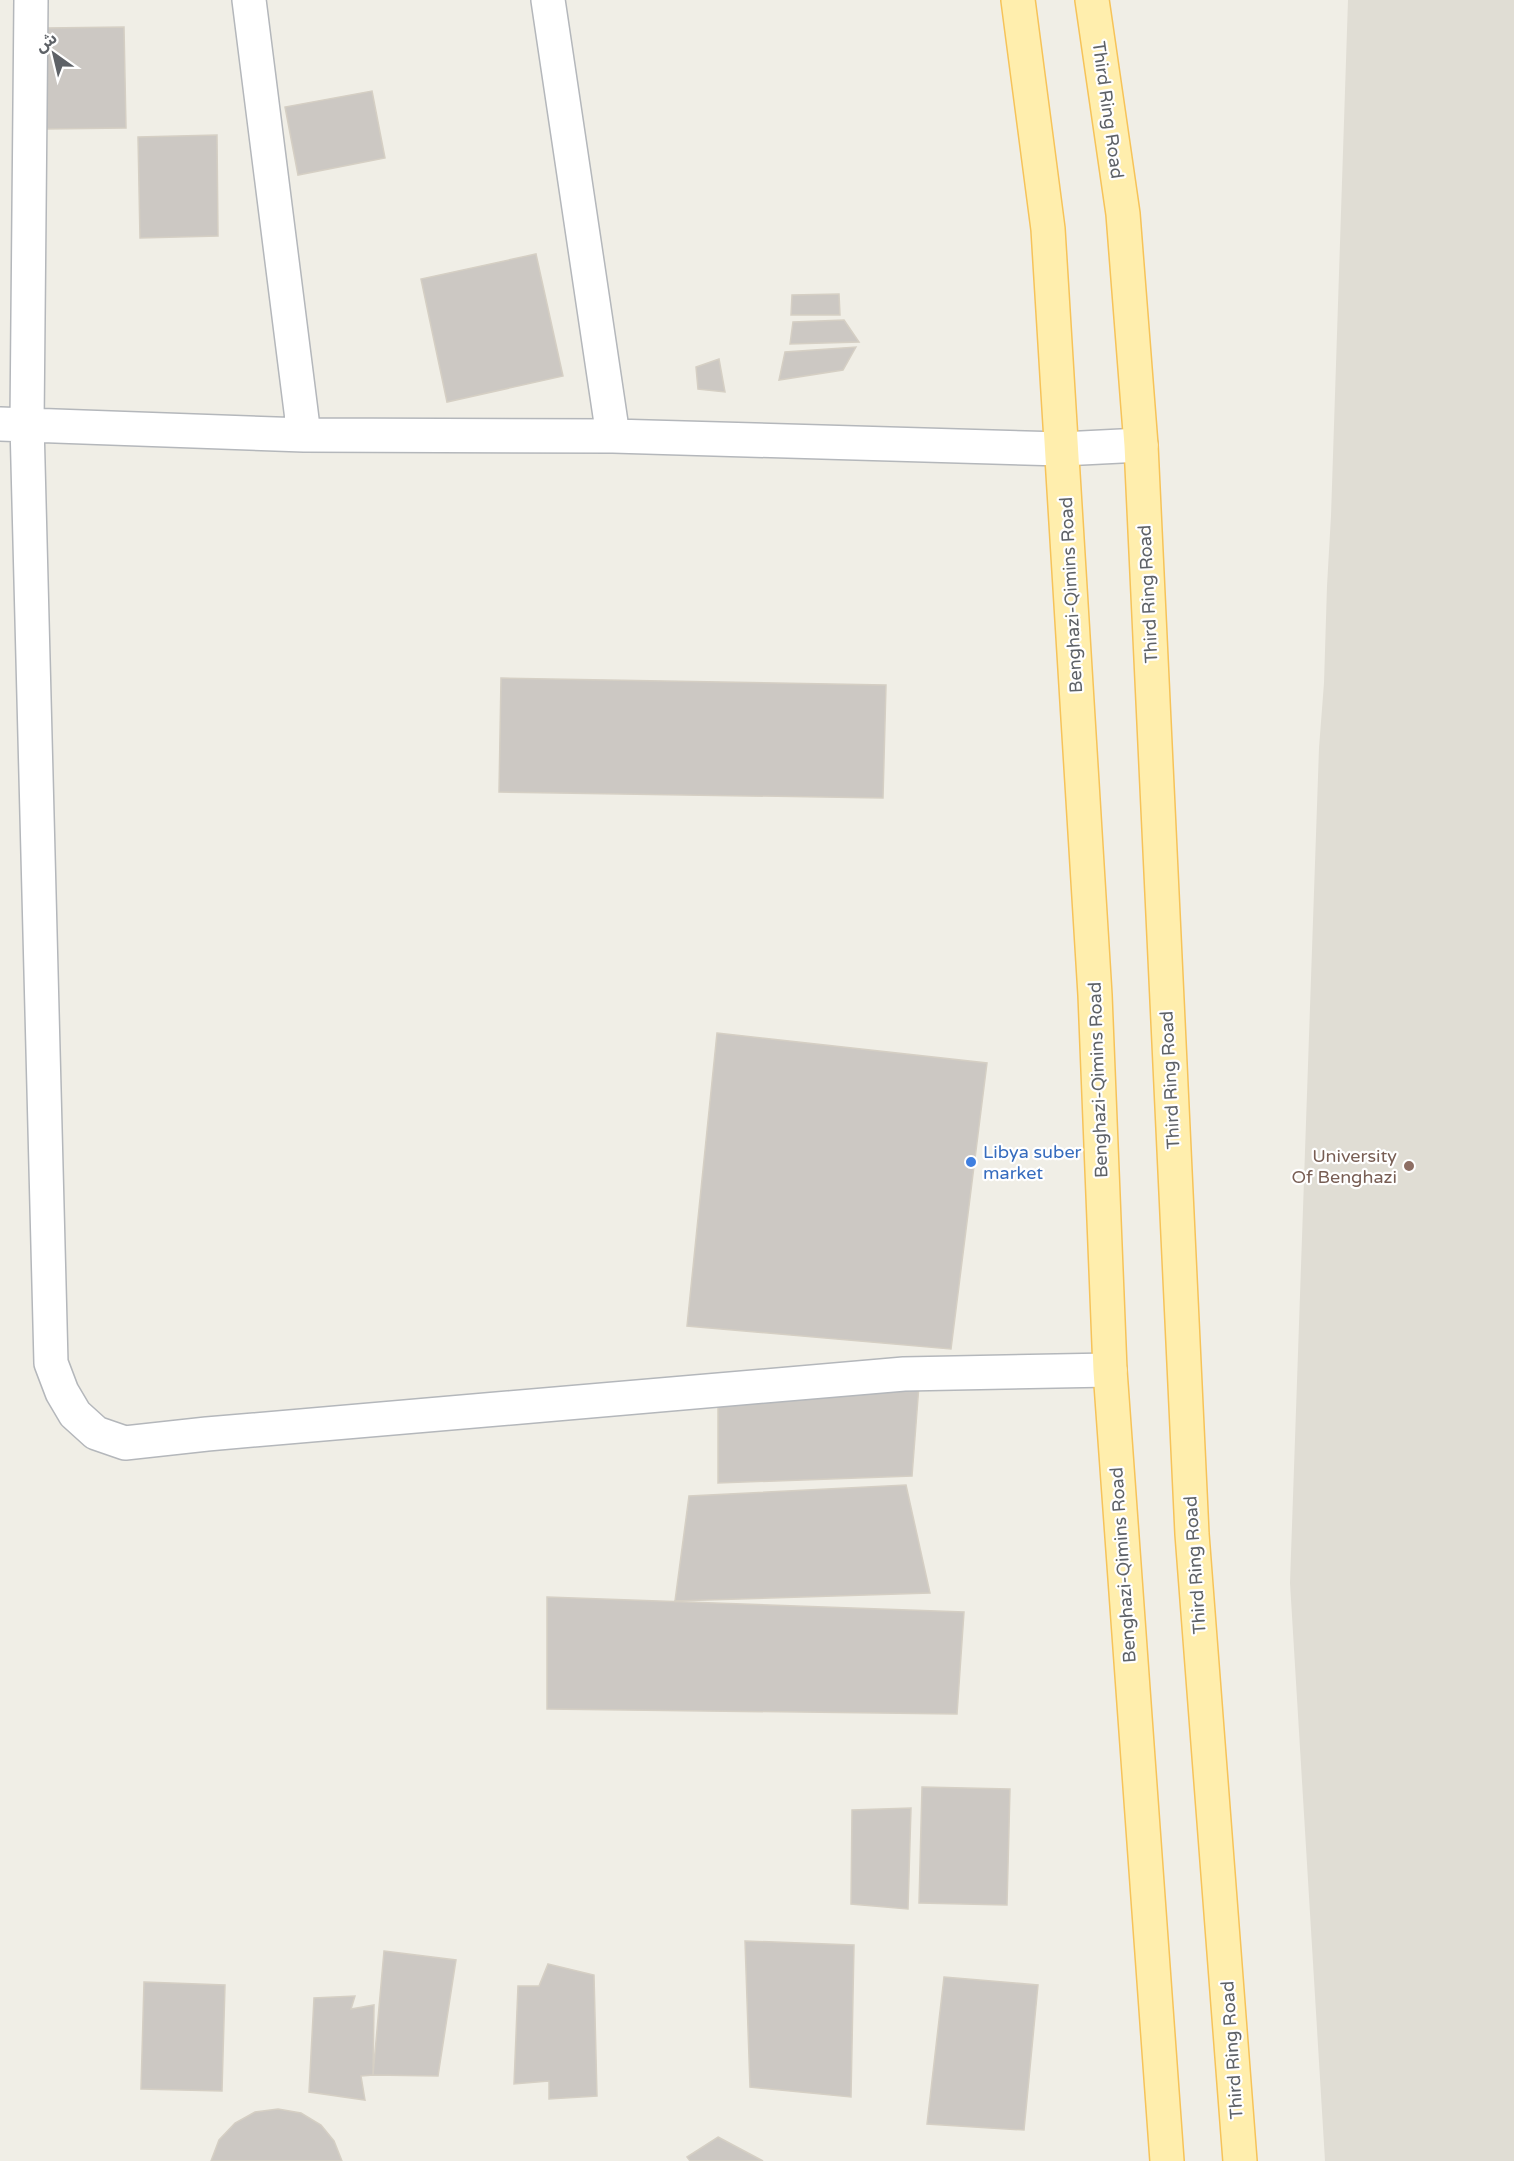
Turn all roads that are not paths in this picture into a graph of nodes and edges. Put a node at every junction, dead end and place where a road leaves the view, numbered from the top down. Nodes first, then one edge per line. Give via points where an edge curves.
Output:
1 (31, 0) edge
2 (249, 0) edge
3 (548, 0) edge
4 (1018, 0) edge
5 (1092, 0) edge
6 (13, 424) edge
7 (304, 435) junction
8 (613, 436) junction
9 (1141, 445) junction
10 (1062, 449) junction
11 (1110, 1370) junction
12 (1167, 2161) edge
13 (1240, 2161) edge

1 - 6 street
2 - 7 street
3 - 8 street
4 - 10 main road, Benghazi-Qimins Road via 1048,229
5 - 9 main road, Third Ring Road via 1123,214
6 - 7 street
6 - 11 street via 51,1363 75,1414 96,1433 125,1443 904,1374
7 - 8 street
8 - 10 street
9 - 10 street
9 - 13 main road, Third Ring Road via 1191,1534
10 - 11 main road, Benghazi-Qimins Road via 1095,995
11 - 12 main road, Benghazi-Qimins Road

